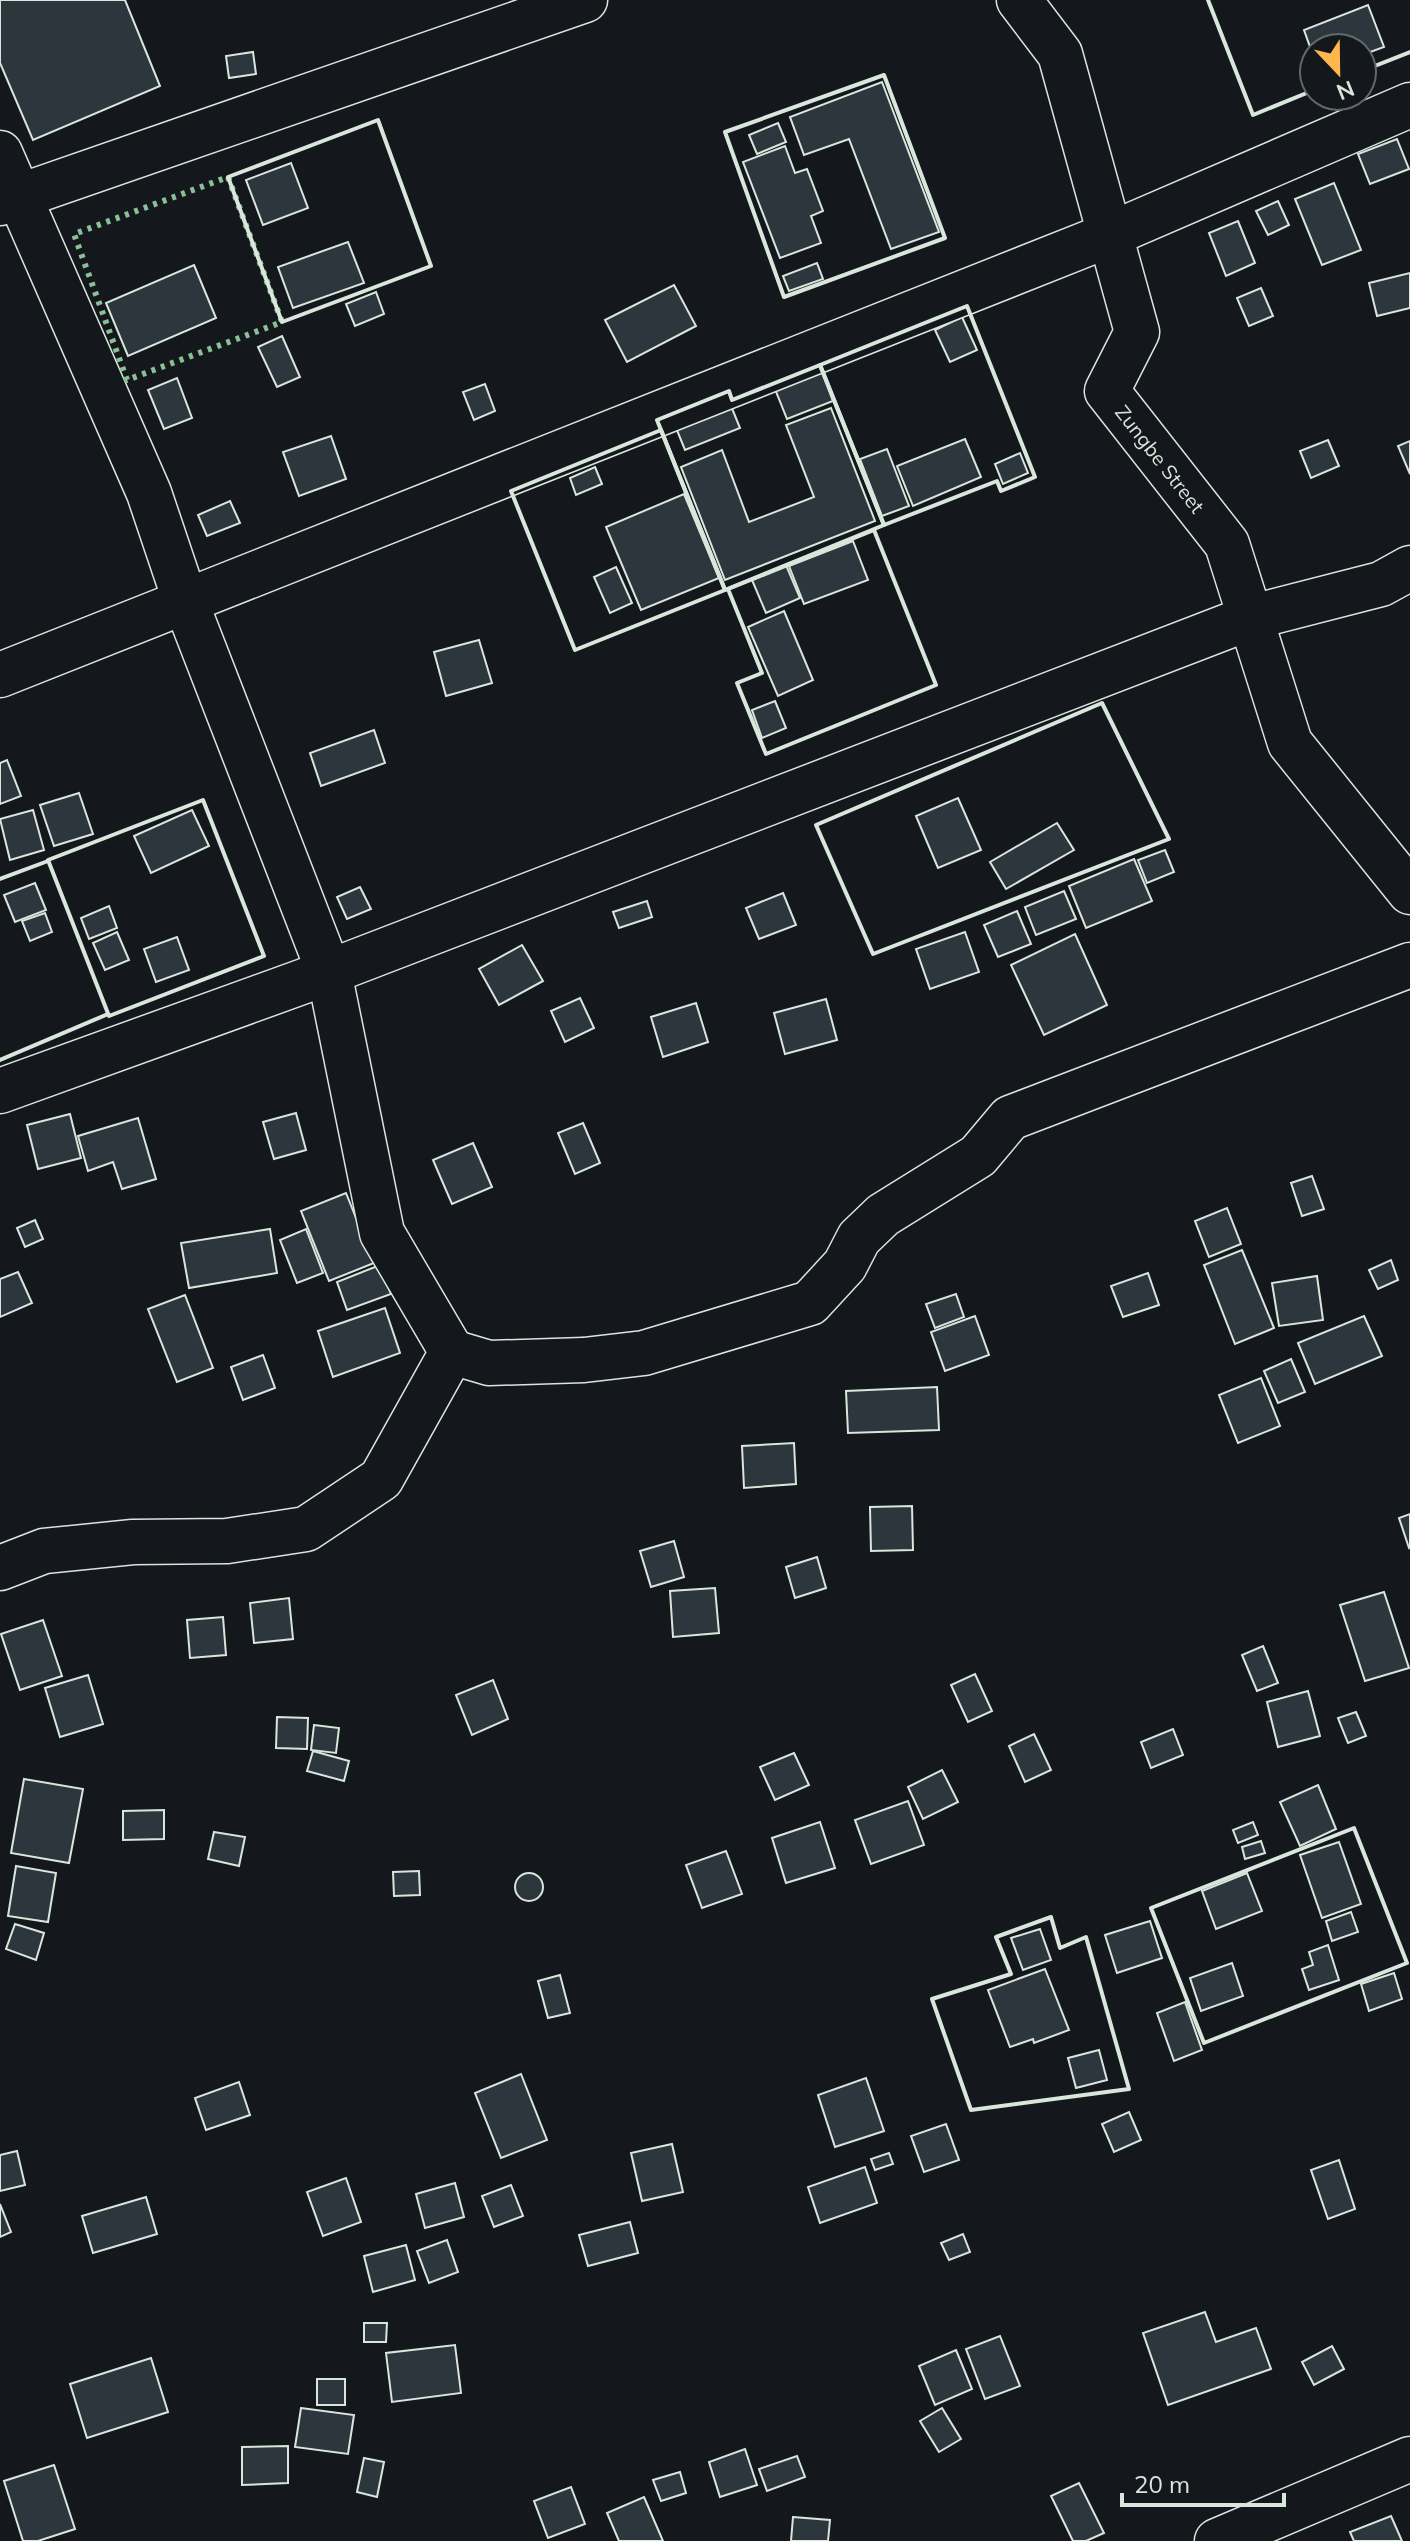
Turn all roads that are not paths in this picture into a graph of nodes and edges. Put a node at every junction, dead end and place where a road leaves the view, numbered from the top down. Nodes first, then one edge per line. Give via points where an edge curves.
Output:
1 (585, 0) edge
2 (1019, 0) edge
3 (1410, 105) edge
4 (0, 153) edge
5 (8, 199) edge
6 (1109, 235) junction
7 (1410, 568) edge
8 (186, 603) junction
9 (1249, 618) junction
10 (0, 675) edge
11 (1410, 892) edge
12 (1410, 965) edge
13 (329, 972) junction
14 (0, 1091) edge
15 (452, 1352) junction
16 (0, 1568) edge
17 (1410, 2459) edge
18 (1217, 2541) edge

1 - 5 street
2 - 6 street, Zungbe Street via 1060,54
3 - 6 street
4 - 5 street
5 - 8 street via 149,493
6 - 8 street
6 - 9 street, Zungbe Street via 1137,332 1107,391 1227,544
7 - 9 street via 1381,584
8 - 10 street
8 - 13 street
9 - 11 street, Zungbe Street via 1290,743
9 - 13 street
12 - 15 street via 1010,1118 978,1156 883,1215 810,1303 644,1353 489,1363
13 - 14 street
13 - 15 street via 382,1233
15 - 16 street via 381,1479 306,1529 227,1541 133,1542 44,1551
17 - 18 street

